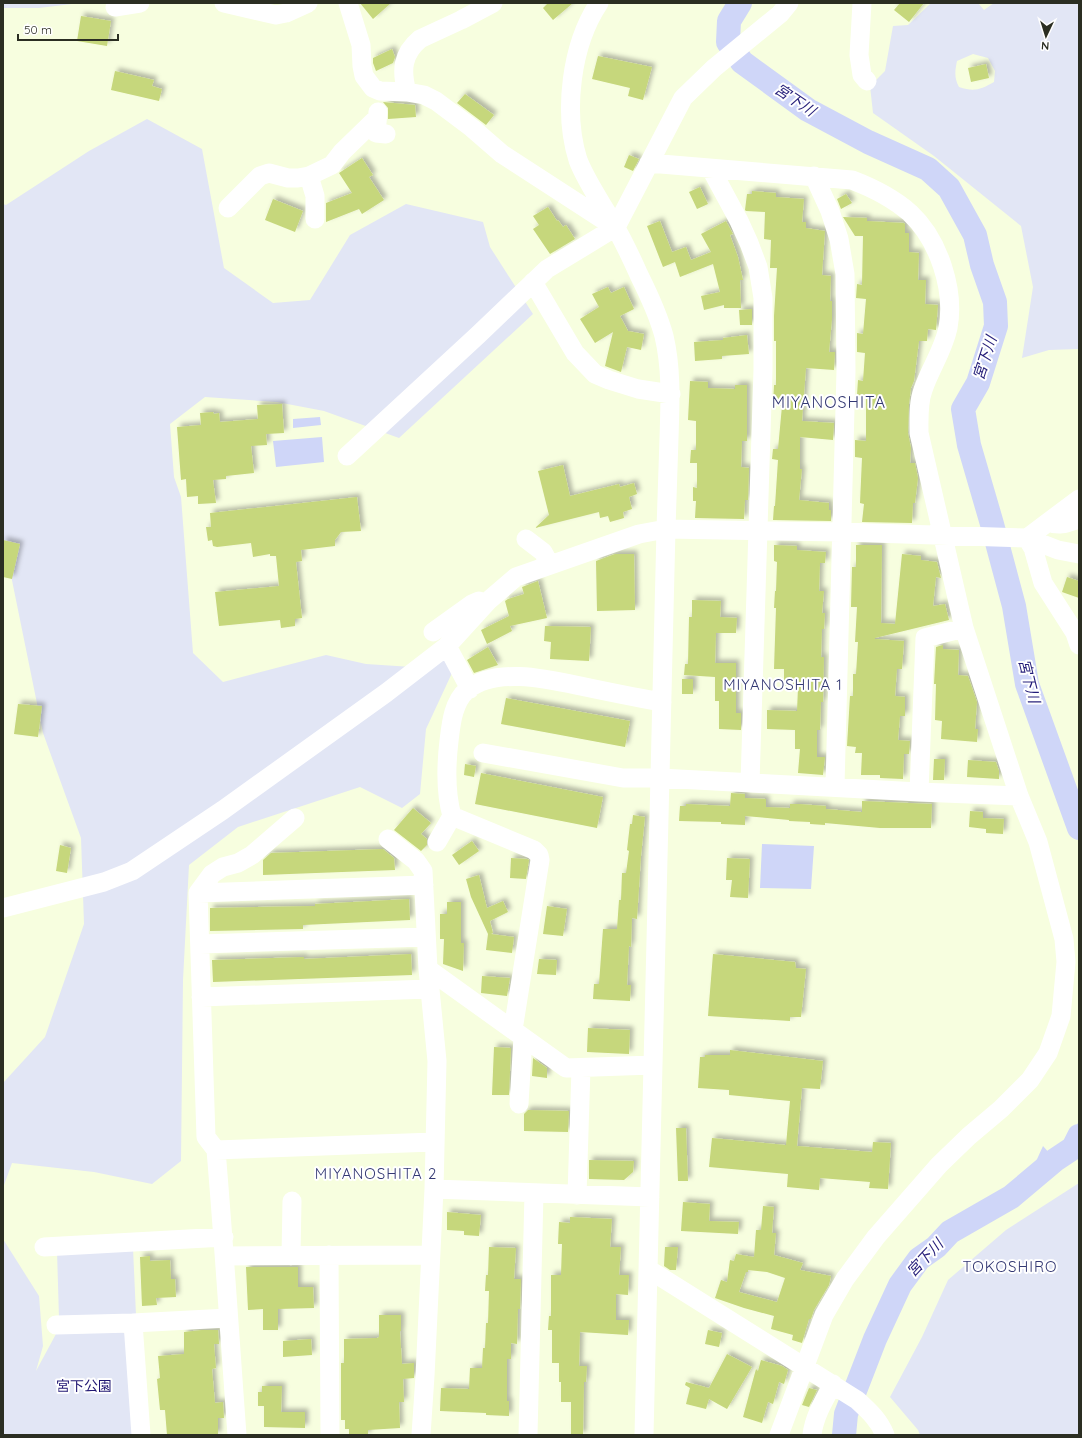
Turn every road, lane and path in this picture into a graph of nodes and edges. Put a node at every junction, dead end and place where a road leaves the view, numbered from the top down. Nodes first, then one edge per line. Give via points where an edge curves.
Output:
1 (140, 3) edge
2 (224, 3) edge
3 (308, 3) edge
4 (348, 3) edge
5 (493, 3) edge
6 (599, 3) edge
7 (789, 3) edge
8 (862, 3) edge
9 (116, 7) dead end
10 (867, 81) dead end
11 (380, 91) junction
12 (407, 92) junction
13 (649, 163) junction
14 (711, 169) junction
15 (309, 176) junction
16 (814, 176) junction
17 (228, 208) dead end
18 (315, 219) dead end
19 (616, 228) junction
20 (533, 282) junction
21 (671, 394) junction
22 (347, 456) dead end
23 (1079, 499) edge
24 (1079, 519) edge
25 (1049, 522) junction
26 (666, 529) junction
27 (758, 531) junction
28 (842, 532) junction
29 (943, 536) junction
30 (1022, 538) junction
31 (526, 539) dead end
32 (1079, 554) edge
33 (550, 565) junction
34 (487, 603) junction
35 (1071, 614) edge
36 (964, 628) junction
37 (433, 632) dead end
38 (1079, 645) edge
39 (447, 646) junction
40 (470, 689) junction
41 (662, 702) junction
42 (483, 753) dead end
43 (660, 778) junction
44 (750, 784) junction
45 (835, 786) junction
46 (919, 792) junction
47 (1019, 796) junction
48 (452, 816) junction
49 (295, 818) dead end
50 (388, 838) dead end
51 (436, 842) dead end
52 (424, 885) junction
53 (198, 893) junction
54 (3, 908) edge
55 (426, 937) junction
56 (200, 944) junction
57 (428, 969) junction
58 (429, 989) junction
59 (201, 997) junction
60 (518, 1033) junction
61 (653, 1065) junction
62 (581, 1068) junction
63 (519, 1104) dead end
64 (434, 1142) junction
65 (216, 1150) junction
66 (434, 1189) junction
67 (534, 1193) junction
68 (577, 1194) junction
69 (650, 1197) junction
70 (292, 1201) dead end
71 (224, 1237) junction
72 (44, 1246) dead end
73 (329, 1255) junction
74 (430, 1255) junction
75 (225, 1256) junction
76 (291, 1256) junction
77 (648, 1269) junction
78 (228, 1318) junction
79 (134, 1323) junction
80 (56, 1325) dead end
81 (805, 1367) junction
82 (835, 1385) junction
83 (141, 1435) edge
84 (237, 1435) edge
85 (330, 1435) edge
86 (421, 1435) edge
87 (528, 1435) edge
88 (644, 1435) edge
89 (779, 1435) edge
90 (812, 1435) edge
91 (885, 1435) edge

1 - 9 street
2 - 3 street via 276,15
4 - 11 street via 361,45 364,76 373,88
5 - 12 street via 416,42 403,64
6 - 19 street via 578,49 570,102 574,144 579,161
7 - 13 street via 758,34 714,68 683,98
8 - 10 street via 859,55 861,72
11 - 12 street
11 - 15 street via 381,126 342,152 332,165
12 - 19 street via 424,95 436,101 502,154
13 - 14 street
13 - 19 street
14 - 16 street
14 - 27 street via 749,243 758,267 763,298
15 - 17 street via 288,178 269,173 260,176
15 - 18 street via 315,196
16 - 28 street via 839,239 845,274 846,371
16 - 29 street via 852,180 892,199 911,214 924,230 936,249 945,273 949,299 948,327 941,350 922,391 919,433
19 - 20 street via 546,269
19 - 21 street via 655,309 664,336
20 - 21 street via 575,353 595,374 638,389
20 - 22 street
21 - 26 street
23 - 25 street
24 - 25 street via 1060,524
25 - 30 street
26 - 27 street
26 - 33 street via 638,534
26 - 41 street
27 - 28 street
27 - 44 street
28 - 29 street
28 - 45 street
29 - 30 street
29 - 36 street
30 - 32 street
30 - 35 street via 1033,548 1043,583
31 - 33 street via 543,552
33 - 34 street via 516,577
34 - 37 street via 479,601 472,604
34 - 39 street
35 - 38 street
36 - 46 street via 925,638
36 - 47 street
39 - 40 street
39 - 54 street via 224,810 132,871 104,882
40 - 41 street via 480,682 508,677 534,677
40 - 48 street via 458,703 451,718 446,779 448,804
41 - 43 street
42 - 43 street via 623,778
43 - 44 street
43 - 61 street
44 - 45 street
45 - 46 street
46 - 47 street
47 - 81 street via 1038,842 1064,939 1066,962 1061,1016 1048,1052 1030,1080 939,1164 876,1237 845,1279 824,1315
48 - 51 street
48 - 60 street via 534,850 539,855
49 - 53 street via 252,855 212,874
50 - 52 street via 416,861 423,871
52 - 53 street
52 - 55 street
53 - 56 street
55 - 56 street
55 - 57 street
56 - 59 street
57 - 58 street
57 - 60 street
58 - 59 street
58 - 64 street via 437,1061
59 - 65 street via 206,1137
60 - 62 street via 566,1068
60 - 63 street
61 - 62 street
61 - 69 street
62 - 68 street
64 - 65 street
64 - 66 street
65 - 71 street
66 - 67 street
66 - 74 street
67 - 68 street
67 - 87 street
68 - 69 street
69 - 77 street
70 - 76 street
71 - 72 street
71 - 75 street
73 - 74 street
73 - 76 street
73 - 85 street
74 - 86 street
75 - 76 street
75 - 78 street
77 - 81 street
77 - 88 street
78 - 79 street
78 - 84 street
79 - 80 street
79 - 83 street
81 - 82 street
81 - 89 street
82 - 90 street via 821,1405
82 - 91 street via 874,1415

